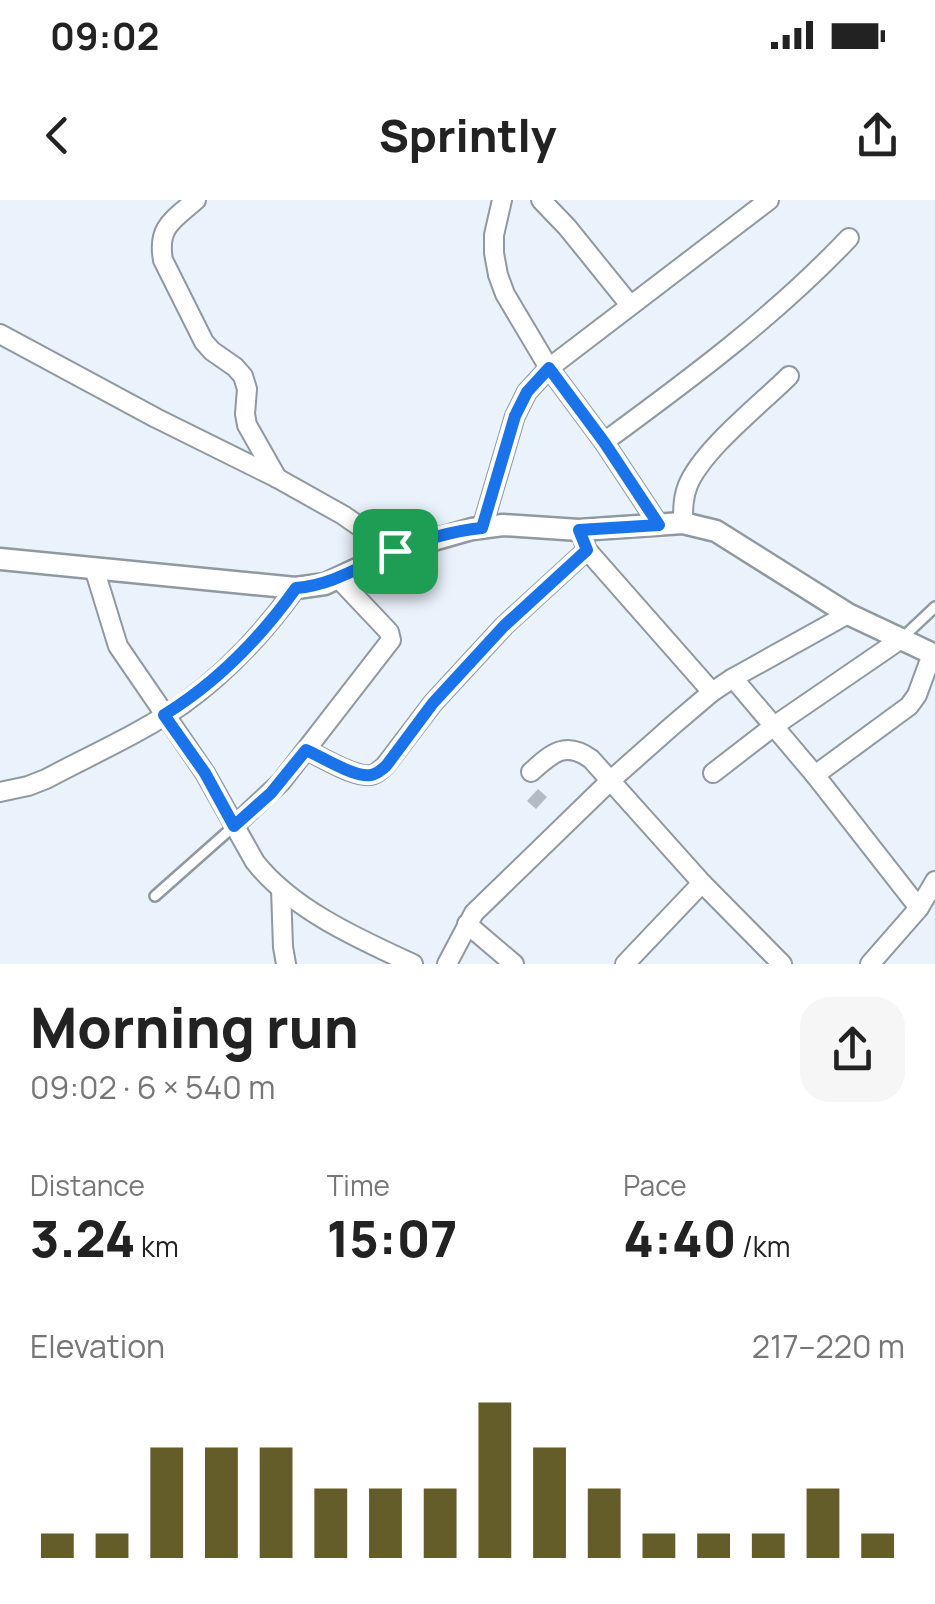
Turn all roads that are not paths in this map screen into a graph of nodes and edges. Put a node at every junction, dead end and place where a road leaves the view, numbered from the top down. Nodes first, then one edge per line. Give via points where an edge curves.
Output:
1 (196, 200) edge
2 (502, 200) edge
3 (541, 200) edge
4 (770, 200) edge
5 (849, 238) dead end
6 (630, 305) junction
7 (0, 334) edge
8 (549, 368) junction
9 (790, 376) dead end
10 (604, 442) junction
11 (278, 478) junction
12 (683, 523) junction
13 (659, 525) junction
14 (493, 526) junction
15 (579, 530) junction
16 (587, 550) junction
17 (395, 551) junction
18 (0, 559) edge
19 (94, 568) junction
20 (338, 578) junction
21 (296, 588) junction
22 (935, 607) edge
23 (848, 614) junction
24 (900, 639) junction
25 (933, 654) edge
26 (734, 678) junction
27 (712, 692) junction
28 (164, 715) junction
29 (774, 726) junction
30 (306, 750) junction
31 (530, 772) dead end
32 (713, 773) dead end
33 (816, 775) junction
34 (610, 781) junction
35 (0, 792) edge
36 (234, 826) junction
37 (935, 881) edge
38 (702, 883) junction
39 (281, 889) junction
40 (155, 896) dead end
41 (919, 908) junction
42 (467, 924) junction
43 (286, 964) edge
44 (414, 964) edge
45 (447, 964) edge
46 (514, 964) edge
47 (626, 964) edge
48 (782, 964) edge
49 (870, 964) edge

1 - 11 street via 167,226 163,260 204,342 243,376 247,426
2 - 8 street via 494,235 498,275
3 - 6 street
4 - 6 street
5 - 10 street via 722,355
6 - 8 street
7 - 11 street
8 - 10 street
8 - 14 street via 515,416
9 - 12 street via 694,473
10 - 13 street
11 - 17 street
12 - 13 street
12 - 23 street via 716,531
13 - 15 street
14 - 15 street
14 - 17 street
15 - 16 street
16 - 27 street
16 - 30 street via 504,626 376,774 354,772
17 - 20 street
18 - 19 street
19 - 21 street
19 - 28 street via 118,646
20 - 21 street
20 - 30 street via 392,640
21 - 28 street via 241,653
22 - 24 lane
23 - 24 street
23 - 26 street
24 - 25 street
24 - 29 street
25 - 33 street via 908,706
26 - 27 street
26 - 29 street
27 - 34 street
28 - 35 street via 46,779
28 - 36 street
29 - 32 street
29 - 33 street
30 - 36 street
31 - 34 street via 556,751 572,750 591,759
33 - 41 street
34 - 38 street
34 - 42 street
36 - 39 street
36 - 40 lane
37 - 41 street
38 - 47 street
38 - 48 street
39 - 43 street
39 - 44 street via 345,932
41 - 49 street
42 - 45 street
42 - 46 street

